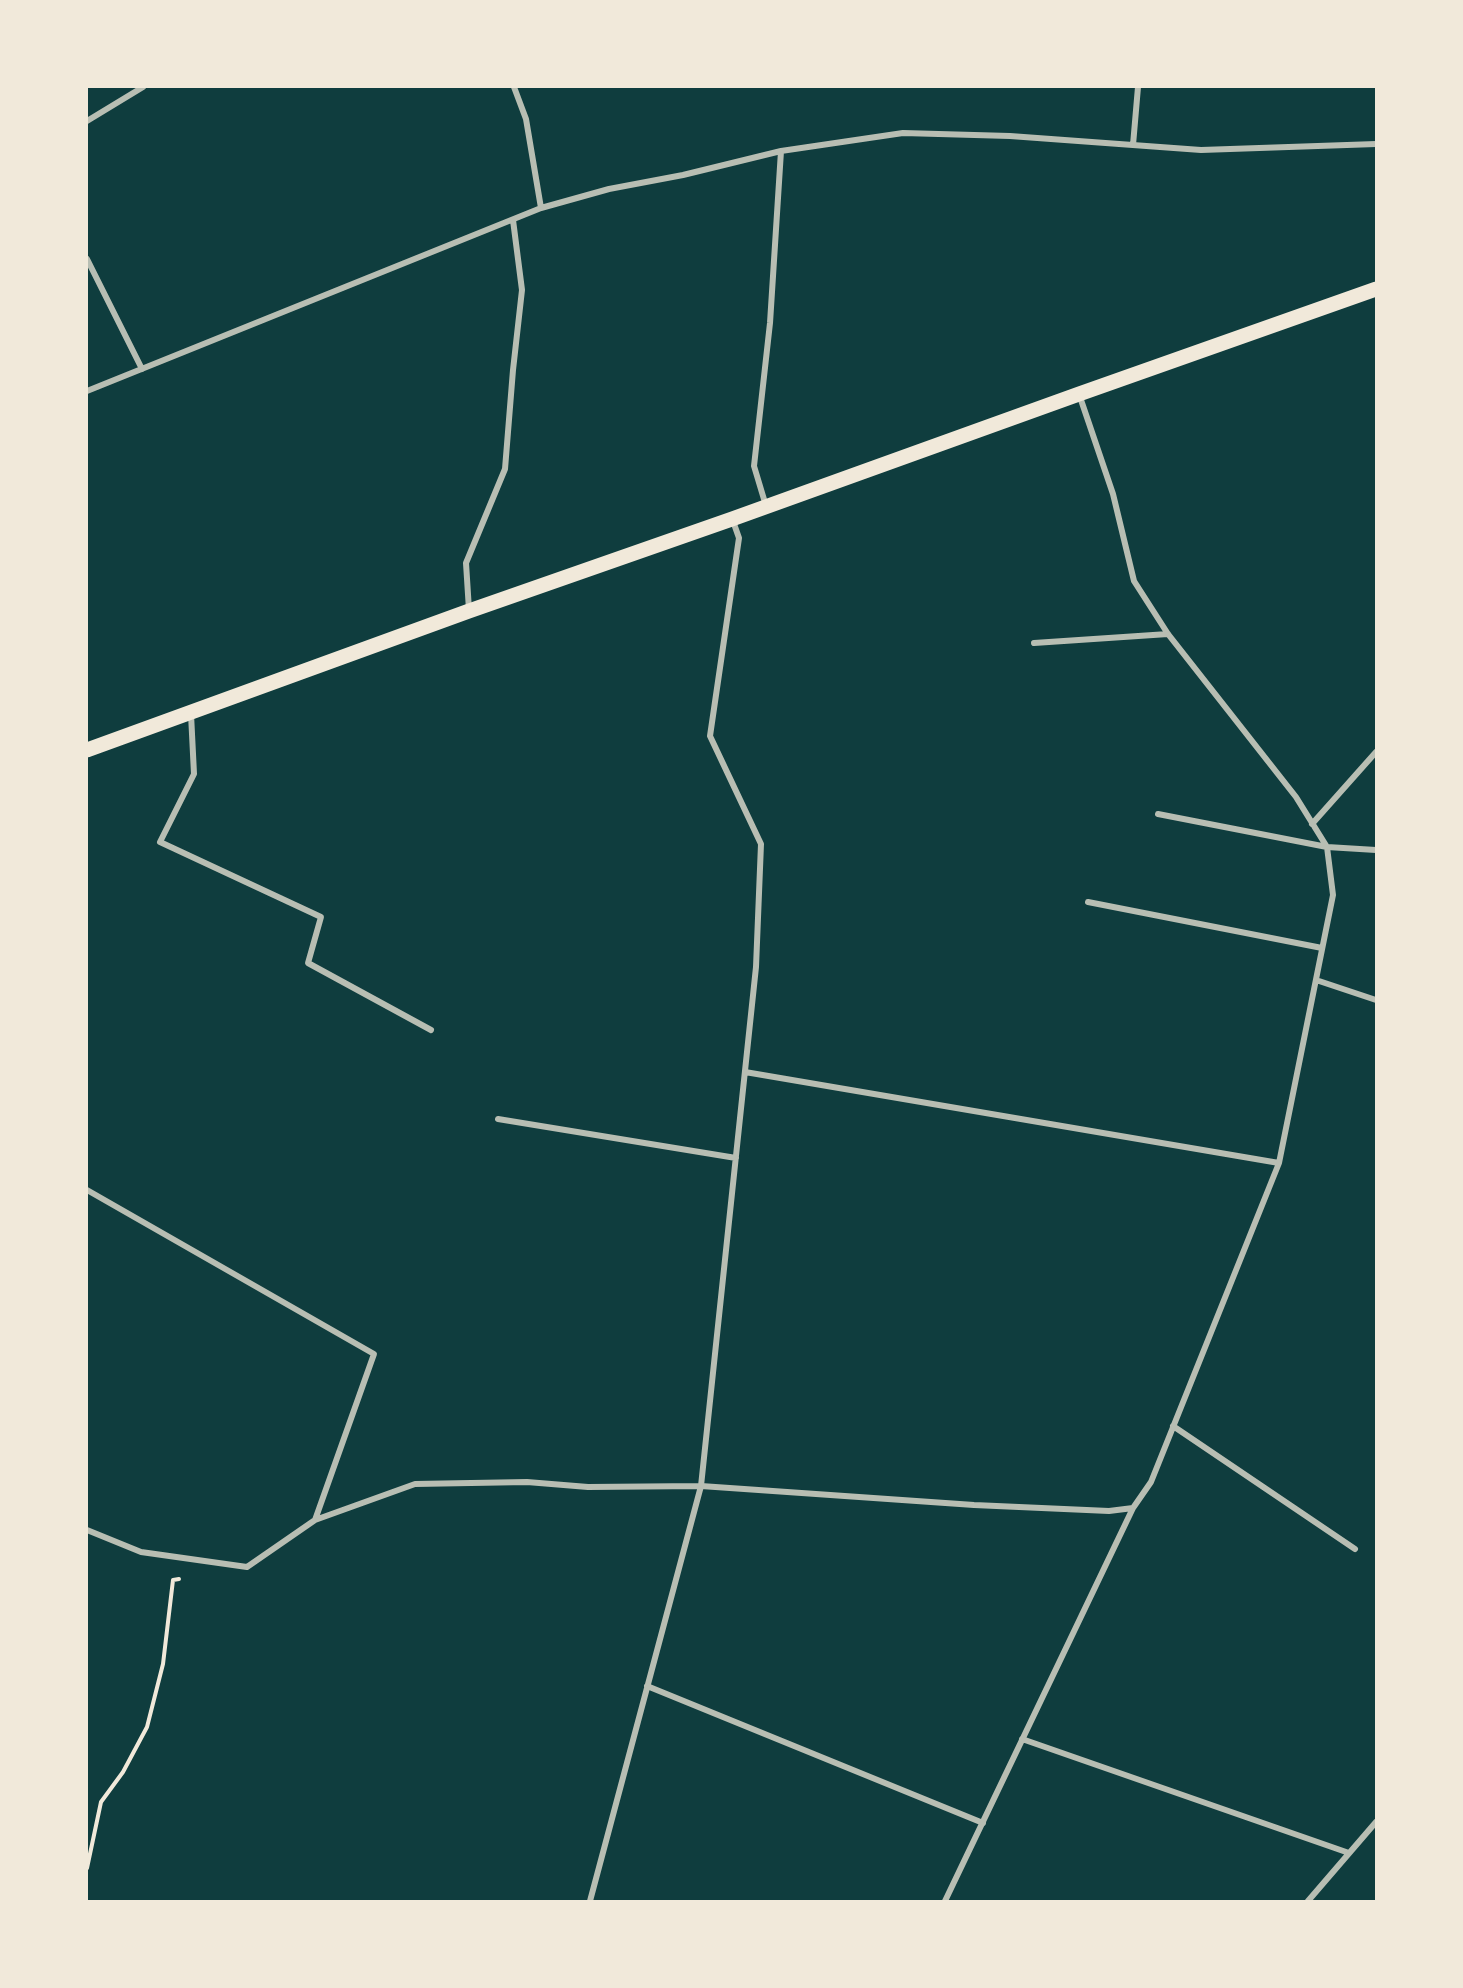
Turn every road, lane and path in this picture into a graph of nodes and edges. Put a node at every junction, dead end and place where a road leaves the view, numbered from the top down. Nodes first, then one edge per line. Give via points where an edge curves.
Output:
1 (143, 87) edge
2 (514, 87) edge
3 (1138, 87) edge
4 (87, 120) edge
5 (1376, 144) edge
6 (1133, 145) junction
7 (781, 151) junction
8 (541, 208) junction
9 (513, 220) junction
10 (87, 259) edge
11 (1376, 289) edge
12 (142, 369) junction
13 (87, 390) edge
14 (1079, 394) junction
15 (766, 506) junction
16 (732, 519) junction
17 (469, 611) junction
18 (1168, 634) junction
19 (1034, 644) dead end
20 (191, 713) junction
21 (87, 750) edge
22 (1376, 752) edge
23 (1158, 814) dead end
24 (1312, 824) junction
25 (1328, 847) junction
26 (1376, 850) edge
27 (1088, 902) dead end
28 (1322, 948) junction
29 (1316, 981) junction
30 (1376, 1000) edge
31 (431, 1030) dead end
32 (745, 1072) junction
33 (498, 1119) dead end
34 (736, 1158) junction
35 (1279, 1163) junction
36 (87, 1190) edge
37 (1173, 1425) junction
38 (701, 1486) junction
39 (1133, 1508) junction
40 (315, 1520) junction
41 (87, 1530) edge
42 (1355, 1549) dead end
43 (184, 1578) dead end
44 (647, 1686) junction
45 (1022, 1739) junction
46 (1376, 1822) edge
47 (983, 1823) junction
48 (1348, 1854) junction
49 (87, 1868) edge
50 (590, 1901) edge
51 (945, 1901) edge
52 (1308, 1901) edge

1 - 4 street
2 - 8 street via 526,119
3 - 6 street
5 - 6 street via 1201,150
6 - 7 street via 903,133
7 - 8 street
7 - 15 street via 770,323 754,466
8 - 9 street
9 - 12 street
9 - 17 street via 522,290 505,469 466,562
10 - 12 street
11 - 14 main road
12 - 13 street
14 - 15 main road
14 - 18 street via 1113,494 1134,581
15 - 16 main road
16 - 17 main road
16 - 32 street via 740,537 710,736 761,844 756,967
17 - 20 main road
18 - 19 street
18 - 24 street via 1296,797
20 - 21 main road
20 - 31 street via 194,774 160,842 321,917 308,963
22 - 24 street
23 - 25 street
24 - 25 street
25 - 26 street
25 - 28 street via 1333,896
27 - 28 street
28 - 29 street
29 - 30 street
29 - 35 street
32 - 34 street
32 - 35 street
33 - 34 street
34 - 38 street
35 - 37 street
36 - 40 street via 374,1354
37 - 39 street via 1151,1482
37 - 42 street
38 - 39 street via 1109,1512
38 - 40 street via 415,1484
38 - 44 street
39 - 45 street
40 - 41 street via 247,1567 141,1552
43 - 49 path via 173,1580 163,1664 147,1727 102,1802
44 - 47 street
44 - 50 street
45 - 47 street
45 - 48 street
46 - 48 street
47 - 51 street
48 - 52 street

